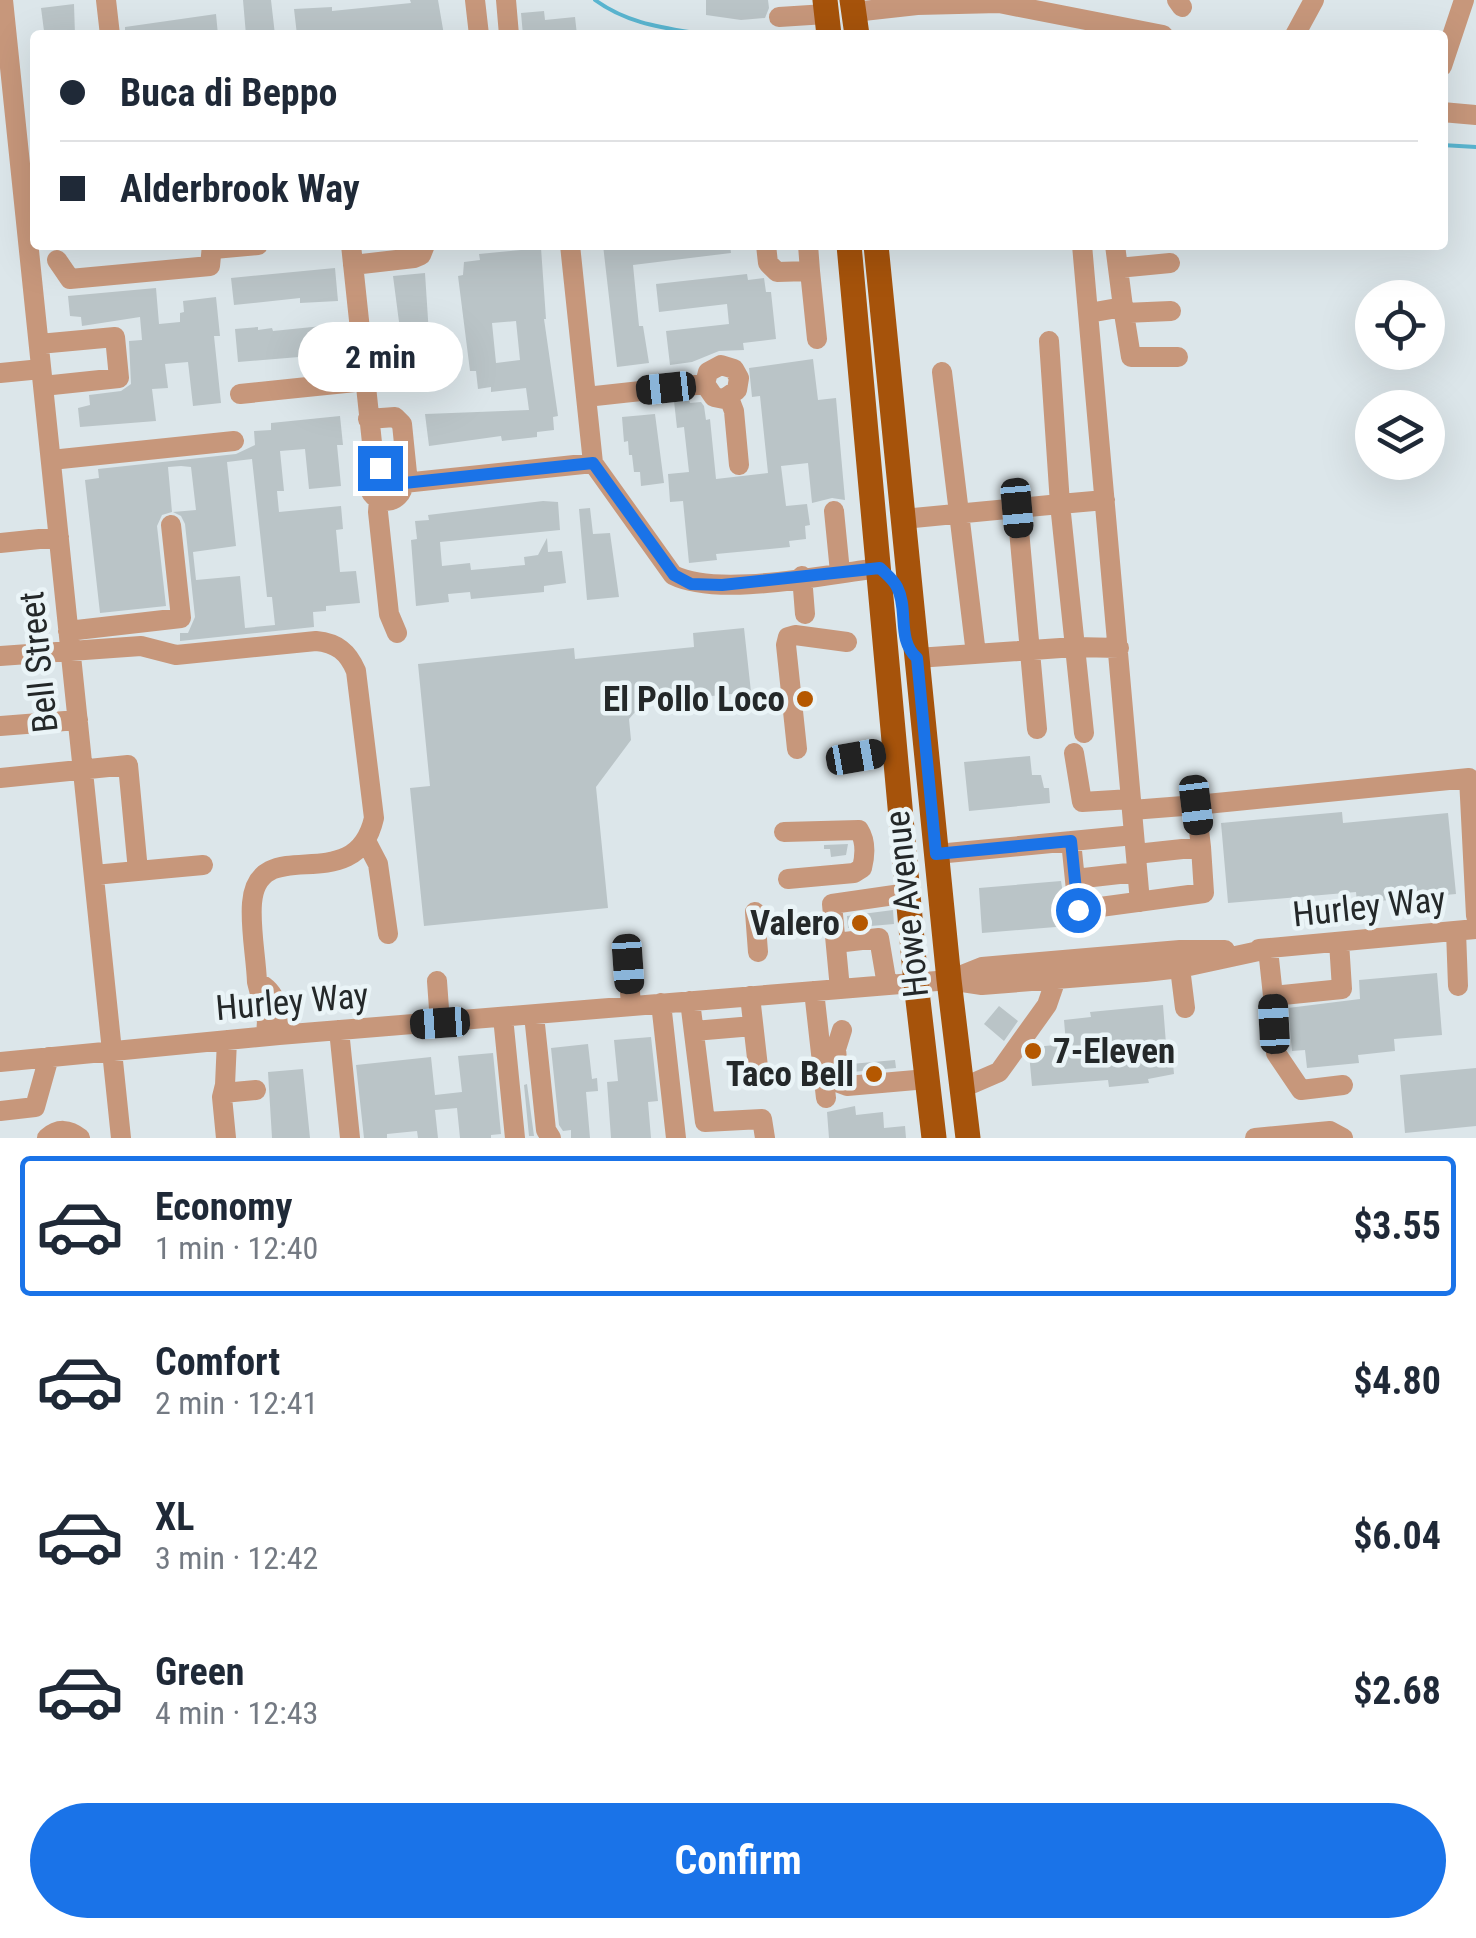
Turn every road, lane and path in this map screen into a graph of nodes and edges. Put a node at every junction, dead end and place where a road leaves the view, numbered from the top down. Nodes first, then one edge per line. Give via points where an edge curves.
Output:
1 (3, 0) edge
2 (106, 0) edge
3 (1314, 0) edge
4 (1464, 0) edge
5 (506, 1) edge
6 (475, 2) edge
7 (890, 4) edge
8 (826, 16) edge
9 (854, 16) edge
10 (779, 17) dead end
11 (109, 30) edge
12 (478, 30) edge
13 (508, 30) edge
14 (1138, 30) edge
15 (1298, 30) edge
16 (1448, 48) edge
17 (1448, 113) edge
18 (1476, 116) edge
19 (9, 143) edge
20 (29, 186) edge
21 (212, 250) edge
22 (424, 250) edge
23 (571, 250) edge
24 (767, 250) edge
25 (808, 250) edge
26 (849, 250) edge
27 (875, 250) edge
28 (1082, 250) edge
29 (1116, 250) edge
30 (60, 252) edge
31 (352, 255) edge
32 (30, 262) junction
33 (1170, 263) dead end
34 (1118, 268) junction
35 (810, 271) junction
36 (1124, 310) junction
37 (1172, 311) dead end
38 (1088, 313) junction
39 (817, 338) dead end
40 (1049, 341) dead end
41 (38, 344) junction
42 (1178, 357) dead end
43 (0, 372) edge
44 (942, 372) dead end
45 (42, 377) junction
46 (364, 381) junction
47 (705, 384) junction
48 (240, 394) dead end
49 (586, 397) junction
50 (729, 398) junction
51 (368, 419) junction
52 (234, 442) dead end
53 (51, 460) junction
54 (593, 463) junction
55 (739, 465) dead end
56 (375, 471) junction
57 (406, 483) junction
58 (380, 500) junction
59 (1106, 500) junction
60 (1060, 504) junction
61 (1017, 508) junction
62 (834, 510) dead end
63 (960, 514) junction
64 (903, 519) junction
65 (171, 524) dead end
66 (59, 537) junction
67 (0, 543) edge
68 (880, 568) junction
69 (840, 572) junction
70 (802, 576) junction
71 (805, 614) dead end
72 (397, 633) dead end
73 (70, 641) junction
74 (847, 642) dead end
75 (1075, 647) junction
76 (1119, 648) junction
77 (1030, 650) junction
78 (976, 654) junction
79 (0, 656) edge
80 (917, 658) junction
81 (78, 720) junction
82 (0, 726) edge
83 (1037, 728) dead end
84 (1084, 733) dead end
85 (797, 750) dead end
86 (896, 750) junction
87 (1074, 754) dead end
88 (856, 757) dead end
89 (83, 770) junction
90 (0, 778) edge
91 (1132, 805) junction
92 (1196, 805) junction
93 (784, 832) dead end
94 (366, 841) junction
95 (1071, 841) junction
96 (1201, 847) junction
97 (936, 854) junction
98 (1136, 854) junction
99 (203, 865) dead end
100 (128, 872) junction
101 (788, 874) dead end
102 (94, 875) junction
103 (1075, 880) junction
104 (908, 892) junction
105 (1140, 902) junction
106 (755, 912) dead end
107 (1476, 916) edge
108 (1466, 930) edge
109 (388, 934) dead end
110 (1339, 942) junction
111 (836, 943) junction
112 (1268, 949) junction
113 (758, 952) dead end
114 (628, 964) dead end
115 (1180, 968) junction
116 (1056, 979) junction
117 (949, 980) junction
118 (438, 981) dead end
119 (916, 983) junction
120 (888, 985) junction
121 (1458, 986) dead end
122 (840, 988) junction
123 (814, 991) junction
124 (750, 996) junction
125 (1273, 996) junction
126 (690, 1001) junction
127 (661, 1004) junction
128 (632, 1006) junction
129 (1185, 1008) dead end
130 (534, 1014) junction
131 (503, 1018) junction
132 (440, 1023) junction
133 (753, 1026) junction
134 (339, 1030) junction
135 (842, 1030) dead end
136 (694, 1031) junction
137 (273, 1035) junction
138 (226, 1040) junction
139 (112, 1051) junction
140 (50, 1057) junction
141 (0, 1062) edge
142 (758, 1067) dead end
143 (927, 1079) junction
144 (1343, 1086) dead end
145 (962, 1088) junction
146 (256, 1090) dead end
147 (223, 1094) junction
148 (826, 1098) dead end
149 (0, 1111) edge
150 (47, 1138) edge
151 (80, 1138) edge
152 (121, 1138) edge
153 (226, 1138) edge
154 (350, 1138) edge
155 (515, 1138) edge
156 (550, 1138) edge
157 (676, 1138) edge
158 (764, 1138) edge
159 (934, 1138) edge
160 (968, 1138) edge
161 (1255, 1138) edge
162 (1343, 1138) edge

1 - 19 street, Bell Street
2 - 11 street
3 - 15 street
4 - 16 street
5 - 6 street
5 - 13 street
6 - 12 street
7 - 9 street
7 - 14 street via 999,2
8 - 10 street
17 - 18 street
19 - 20 street, Bell Street
20 - 32 street, Bell Street
21 - 30 street via 210,266 70,279
22 - 31 street via 414,258
23 - 49 street
24 - 35 street via 777,272
25 - 35 street
26 - 68 main road, Howe Avenue
27 - 64 main road, Howe Avenue
28 - 38 street
29 - 34 street
30 - 32 street
31 - 46 street
32 - 41 street, Bell Street
33 - 34 street
34 - 36 street
35 - 39 street
36 - 37 street
36 - 38 street
36 - 42 street via 1131,357
38 - 59 street
40 - 60 street
41 - 45 street, Bell Street
41 - 45 street via 115,337 119,378
43 - 45 street
44 - 63 street
45 - 53 street, Bell Street
46 - 48 street
46 - 51 street
47 - 49 street
47 - 50 street via 714,397
47 - 50 street via 712,368 730,367 739,382
49 - 54 street
50 - 55 street
51 - 56 street
51 - 57 street via 395,417 402,424
52 - 53 street
53 - 66 street, Bell Street
54 - 57 street
54 - 70 street via 674,575 704,585
56 - 57 street via 391,467
56 - 58 street via 369,486
57 - 58 street via 396,498
58 - 72 street via 389,614
59 - 60 street
59 - 76 street
60 - 61 street
60 - 75 street
61 - 63 street
61 - 77 street
62 - 69 street
63 - 64 street
63 - 78 street
64 - 80 main road, Howe Avenue
65 - 73 street via 181,618
66 - 67 street
66 - 73 street, Bell Street
68 - 69 street
68 - 80 main road via 900,594 908,649
68 - 86 main road, Howe Avenue
69 - 70 street
70 - 71 street
73 - 79 street
73 - 81 street, Bell Street
73 - 94 street via 176,655 334,644 356,671 374,818
74 - 85 street via 788,637
75 - 76 street
75 - 77 street
75 - 84 street
76 - 91 street
77 - 78 street
77 - 83 street
78 - 80 street
80 - 97 main road, Howe Avenue
81 - 82 street
81 - 89 street, Bell Street
86 - 88 street
86 - 104 main road, Howe Avenue
87 - 91 street via 1082,802
89 - 90 street
89 - 100 street via 128,765
89 - 102 street, Bell Street
91 - 92 street
91 - 98 street
92 - 96 street
92 - 107 street via 1468,778
93 - 101 street via 860,830 864,837 862,868 854,873
94 - 109 street via 378,864
94 - 137 street via 334,862 279,866 263,876 252,901 257,982 274,996
95 - 97 street
95 - 98 street
95 - 103 street
96 - 98 street
96 - 105 street via 1204,894
97 - 117 main road, Howe Avenue
98 - 103 street
98 - 105 street
99 - 100 street
100 - 102 street
102 - 139 street, Bell Street
103 - 105 street via 1078,910
104 - 111 street via 832,904
104 - 119 main road, Howe Avenue
106 - 113 street
108 - 110 street, Hurley Way
108 - 121 street
110 - 112 street, Hurley Way
110 - 125 street via 1342,990
111 - 120 street via 879,938
111 - 122 street
112 - 115 street, Hurley Way
112 - 117 street, Hurley Way via 982,967
112 - 125 street
114 - 128 street
115 - 116 street, Hurley Way
115 - 129 street
116 - 117 street, Hurley Way via 982,985
116 - 145 street via 1047,1005 999,1072
117 - 119 street, Hurley Way
117 - 145 main road, Howe Avenue
118 - 132 street
119 - 120 street, Hurley Way
119 - 143 main road, Howe Avenue
120 - 122 street, Hurley Way
122 - 123 street, Hurley Way
123 - 124 street, Hurley Way
123 - 148 street
124 - 126 street, Hurley Way
124 - 133 street
125 - 144 street via 1276,1053 1301,1090
126 - 127 street, Hurley Way
126 - 136 street
127 - 128 street, Hurley Way
127 - 157 street
128 - 130 street, Hurley Way
130 - 131 street, Hurley Way
130 - 156 street
131 - 132 street, Hurley Way
131 - 155 street
132 - 134 street, Hurley Way
133 - 136 street
133 - 142 street
134 - 137 street, Hurley Way
134 - 154 street
135 - 143 street via 839,1083
136 - 158 street via 705,1122 762,1119
137 - 138 street, Hurley Way
138 - 139 street, Hurley Way
138 - 147 street
139 - 140 street, Hurley Way
139 - 152 street, Bell Street
140 - 141 street, Hurley Way
140 - 149 street via 35,1106
143 - 159 main road, Howe Avenue
145 - 160 main road, Howe Avenue
146 - 147 street
147 - 153 street
150 - 151 street via 66,1130
161 - 162 street via 1330,1130

